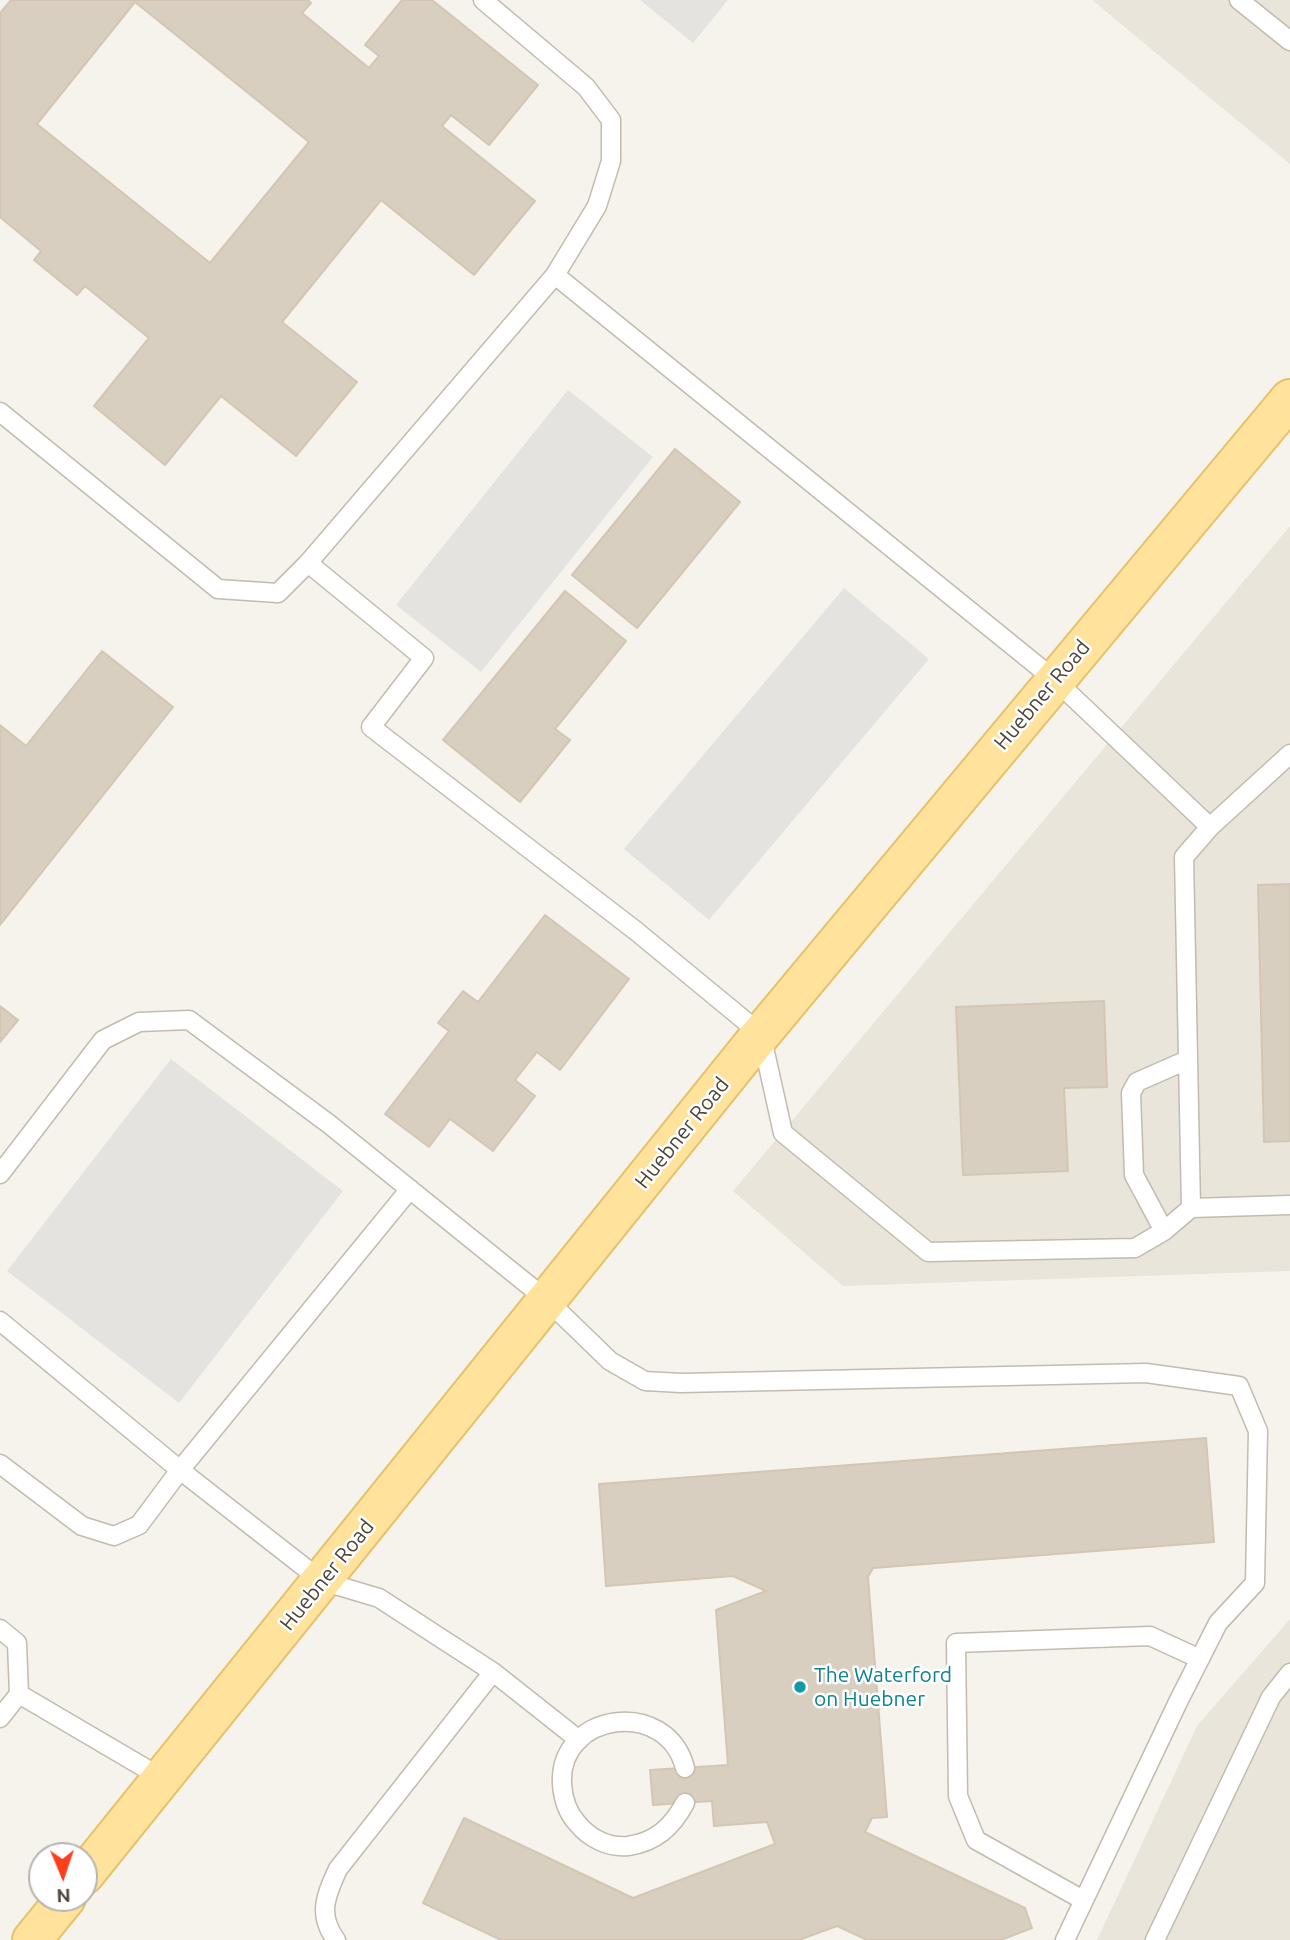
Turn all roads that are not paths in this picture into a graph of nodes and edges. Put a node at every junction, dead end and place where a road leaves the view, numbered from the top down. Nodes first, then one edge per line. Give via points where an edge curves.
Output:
1 (483, 0) edge
2 (1239, 0) edge
3 (1290, 41) edge
4 (555, 275) junction
5 (1290, 399) edge
6 (0, 412) edge
7 (308, 563) junction
8 (1055, 680) junction
9 (1290, 754) edge
10 (1210, 827) junction
11 (761, 1034) junction
12 (1187, 1060) junction
13 (0, 1174) edge
14 (410, 1189) junction
15 (1290, 1205) edge
16 (1191, 1208) junction
17 (1164, 1231) junction
18 (547, 1300) junction
19 (0, 1321) edge
20 (0, 1464) edge
21 (180, 1470) junction
22 (322, 1581) junction
23 (0, 1629) edge
24 (1200, 1659) junction
25 (493, 1672) junction
26 (1290, 1673) edge
27 (19, 1694) junction
28 (0, 1718) edge
29 (579, 1740) junction
30 (685, 1768) dead end
31 (162, 1778) junction
32 (685, 1803) dead end
33 (98, 1858) edge
34 (1083, 1900) junction
35 (55, 1912) edge
36 (32, 1940) edge
37 (336, 1940) edge
38 (1065, 1940) edge
39 (1155, 1940) edge

1 - 4 lane via 586,87 611,120 611,161 597,206
2 - 3 lane
4 - 7 lane
4 - 8 lane
5 - 8 main road, Huebner Road
6 - 7 lane via 218,589 278,593
7 - 11 lane via 424,658 371,727 636,931
8 - 10 lane
8 - 11 main road, Huebner Road
9 - 10 lane
10 - 12 lane via 1184,857
11 - 17 lane via 783,1133 928,1252 1135,1248
11 - 18 main road, Huebner Road
12 - 16 lane
12 - 17 lane via 1137,1082 1131,1094 1134,1175
13 - 14 lane via 103,1040 139,1022 189,1020
14 - 18 lane
14 - 21 lane
15 - 16 lane
16 - 17 lane
18 - 22 main road, Huebner Road
18 - 24 lane via 610,1361 645,1381 1146,1373 1238,1386 1258,1432 1255,1583 1218,1623
19 - 21 lane
20 - 21 lane via 82,1526 114,1536 139,1525
21 - 22 lane
22 - 25 lane via 379,1598
22 - 31 main road, Huebner Road
23 - 27 lane via 17,1643
24 - 34 lane
24 - 34 lane via 1150,1636 956,1643 958,1796 976,1840
25 - 29 lane
25 - 37 lane via 338,1869 325,1898 326,1927
26 - 39 lane via 1271,1696
27 - 28 lane
27 - 31 lane
29 - 30 lane via 596,1727 615,1721 637,1722 656,1729 673,1743
29 - 32 lane via 566,1757 563,1797 584,1832 602,1842 642,1844 661,1835
31 - 33 main road, Huebner Road
34 - 38 lane
35 - 36 main road

